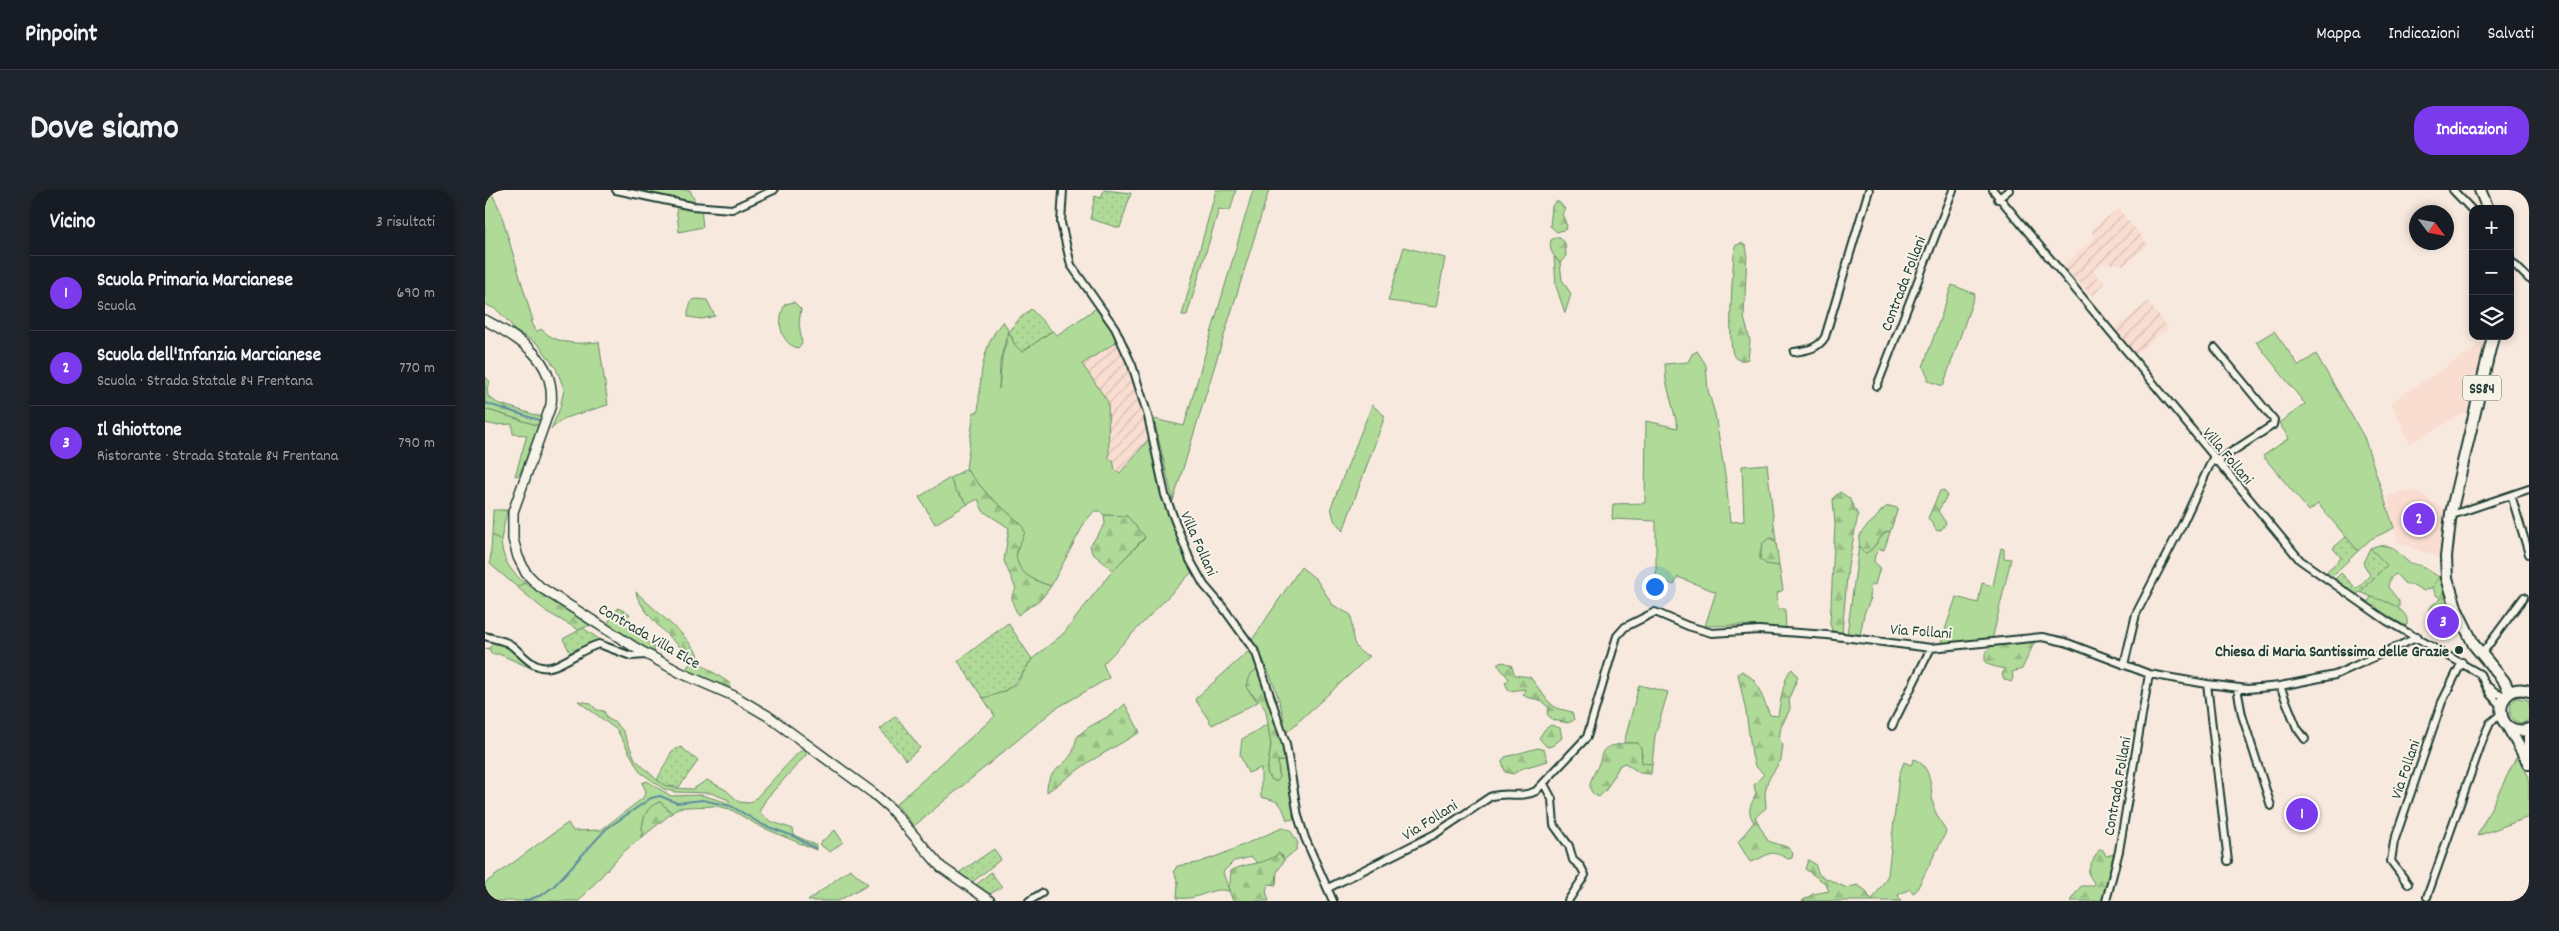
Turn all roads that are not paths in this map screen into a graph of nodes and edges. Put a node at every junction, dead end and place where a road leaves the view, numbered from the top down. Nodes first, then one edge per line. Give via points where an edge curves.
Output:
1 (616, 190) edge
2 (774, 190) edge
3 (1063, 190) edge
4 (1869, 190) edge
5 (1953, 190) edge
6 (1993, 190) edge
7 (2009, 190) edge
8 (2453, 190) edge
9 (2480, 190) edge
10 (1999, 199) junction
11 (2486, 205) edge
12 (2469, 207) edge
13 (2514, 264) edge
14 (2529, 280) edge
15 (485, 320) edge
16 (2492, 340) edge
17 (2215, 348) dead end
18 (1794, 352) dead end
19 (1877, 386) dead end
20 (2215, 460) junction
21 (2529, 490) edge
22 (2511, 495) junction
23 (2451, 513) junction
24 (2529, 554) edge
25 (2524, 597) dead end
26 (485, 636) edge
27 (2417, 637) junction
28 (1931, 648) junction
29 (647, 654) junction
30 (2481, 654) junction
31 (2462, 662) junction
32 (2124, 665) junction
33 (2496, 671) junction
34 (2149, 674) junction
35 (2207, 684) junction
36 (2280, 686) junction
37 (2487, 686) junction
38 (2237, 688) junction
39 (2527, 690) edge
40 (2509, 694) junction
41 (2501, 710) junction
42 (1892, 726) dead end
43 (2507, 726) junction
44 (2529, 731) edge
45 (2305, 739) dead end
46 (2529, 762) edge
47 (1544, 784) junction
48 (2271, 806) dead end
49 (2228, 861) dead end
50 (2408, 884) dead end
51 (1329, 888) junction
52 (1042, 893) dead end
53 (2427, 897) dead end
54 (990, 901) edge
55 (1029, 901) edge
56 (1333, 901) edge
57 (1568, 901) edge
58 (2106, 901) edge

1 - 2 street via 691,206 732,209
3 - 51 street, Villa Follani via 1061,223 1071,265 1115,328 1132,366 1148,416 1165,495 1190,560 1204,585 1256,653 1286,744 1300,824
4 - 18 street via 1825,337 1810,349
5 - 19 street, Contrada Follani
6 - 10 street, Villa Follani
7 - 10 street
8 - 12 street
9 - 11 main road
10 - 20 street, Villa Follani
13 - 14 street
15 - 29 main road, Contrada Villa Elce via 535,354 546,367 553,391 513,512 517,557 526,573 540,587
16 - 23 main road, SS84
17 - 20 street via 2275,420 2273,425
20 - 27 street, Villa Follani via 2300,560 2387,621
20 - 32 street via 2136,614
21 - 22 street
22 - 23 street
22 - 24 street
23 - 30 main road, SS84 via 2446,539 2447,578 2457,610
25 - 30 street
26 - 29 street via 510,644 537,667 544,668 556,666 599,644 631,656
27 - 31 street, Villa Follani
27 - 36 street, Via Follani via 2335,675
28 - 32 street, Via Follani via 2042,637 2065,642
28 - 42 street
28 - 47 street, Via Follani via 1759,630 1712,633 1655,612 1625,627 1617,636 1587,738
29 - 54 main road, Contrada Villa Elce via 734,696 809,745 889,807 941,867
30 - 33 main road, SS84
31 - 37 street, Villa Follani via 2480,674
31 - 50 street, Via Follani via 2442,702 2394,842 2391,861
32 - 34 street, Via Follani
33 - 39 main road, SS84
33 - 40 main road, SS84
34 - 35 street, Via Follani
34 - 58 street, Contrada Follani via 2119,851
35 - 38 street, Via Follani
35 - 49 street
36 - 38 street, Via Follani
36 - 45 street via 2297,728
37 - 40 street, Villa Follani via 2497,694
37 - 41 street, Villa Follani
38 - 48 street via 2242,715
39 - 40 main road, SS84
40 - 41 main road
41 - 43 main road
41 - 53 street via 2483,739
43 - 44 main road
43 - 46 main road
44 - 46 main road
47 - 51 street, Via Follani via 1528,795 1499,793 1490,797 1435,834
47 - 57 street via 1552,799 1554,826 1585,875
51 - 56 street, Villa Follani
52 - 55 street

